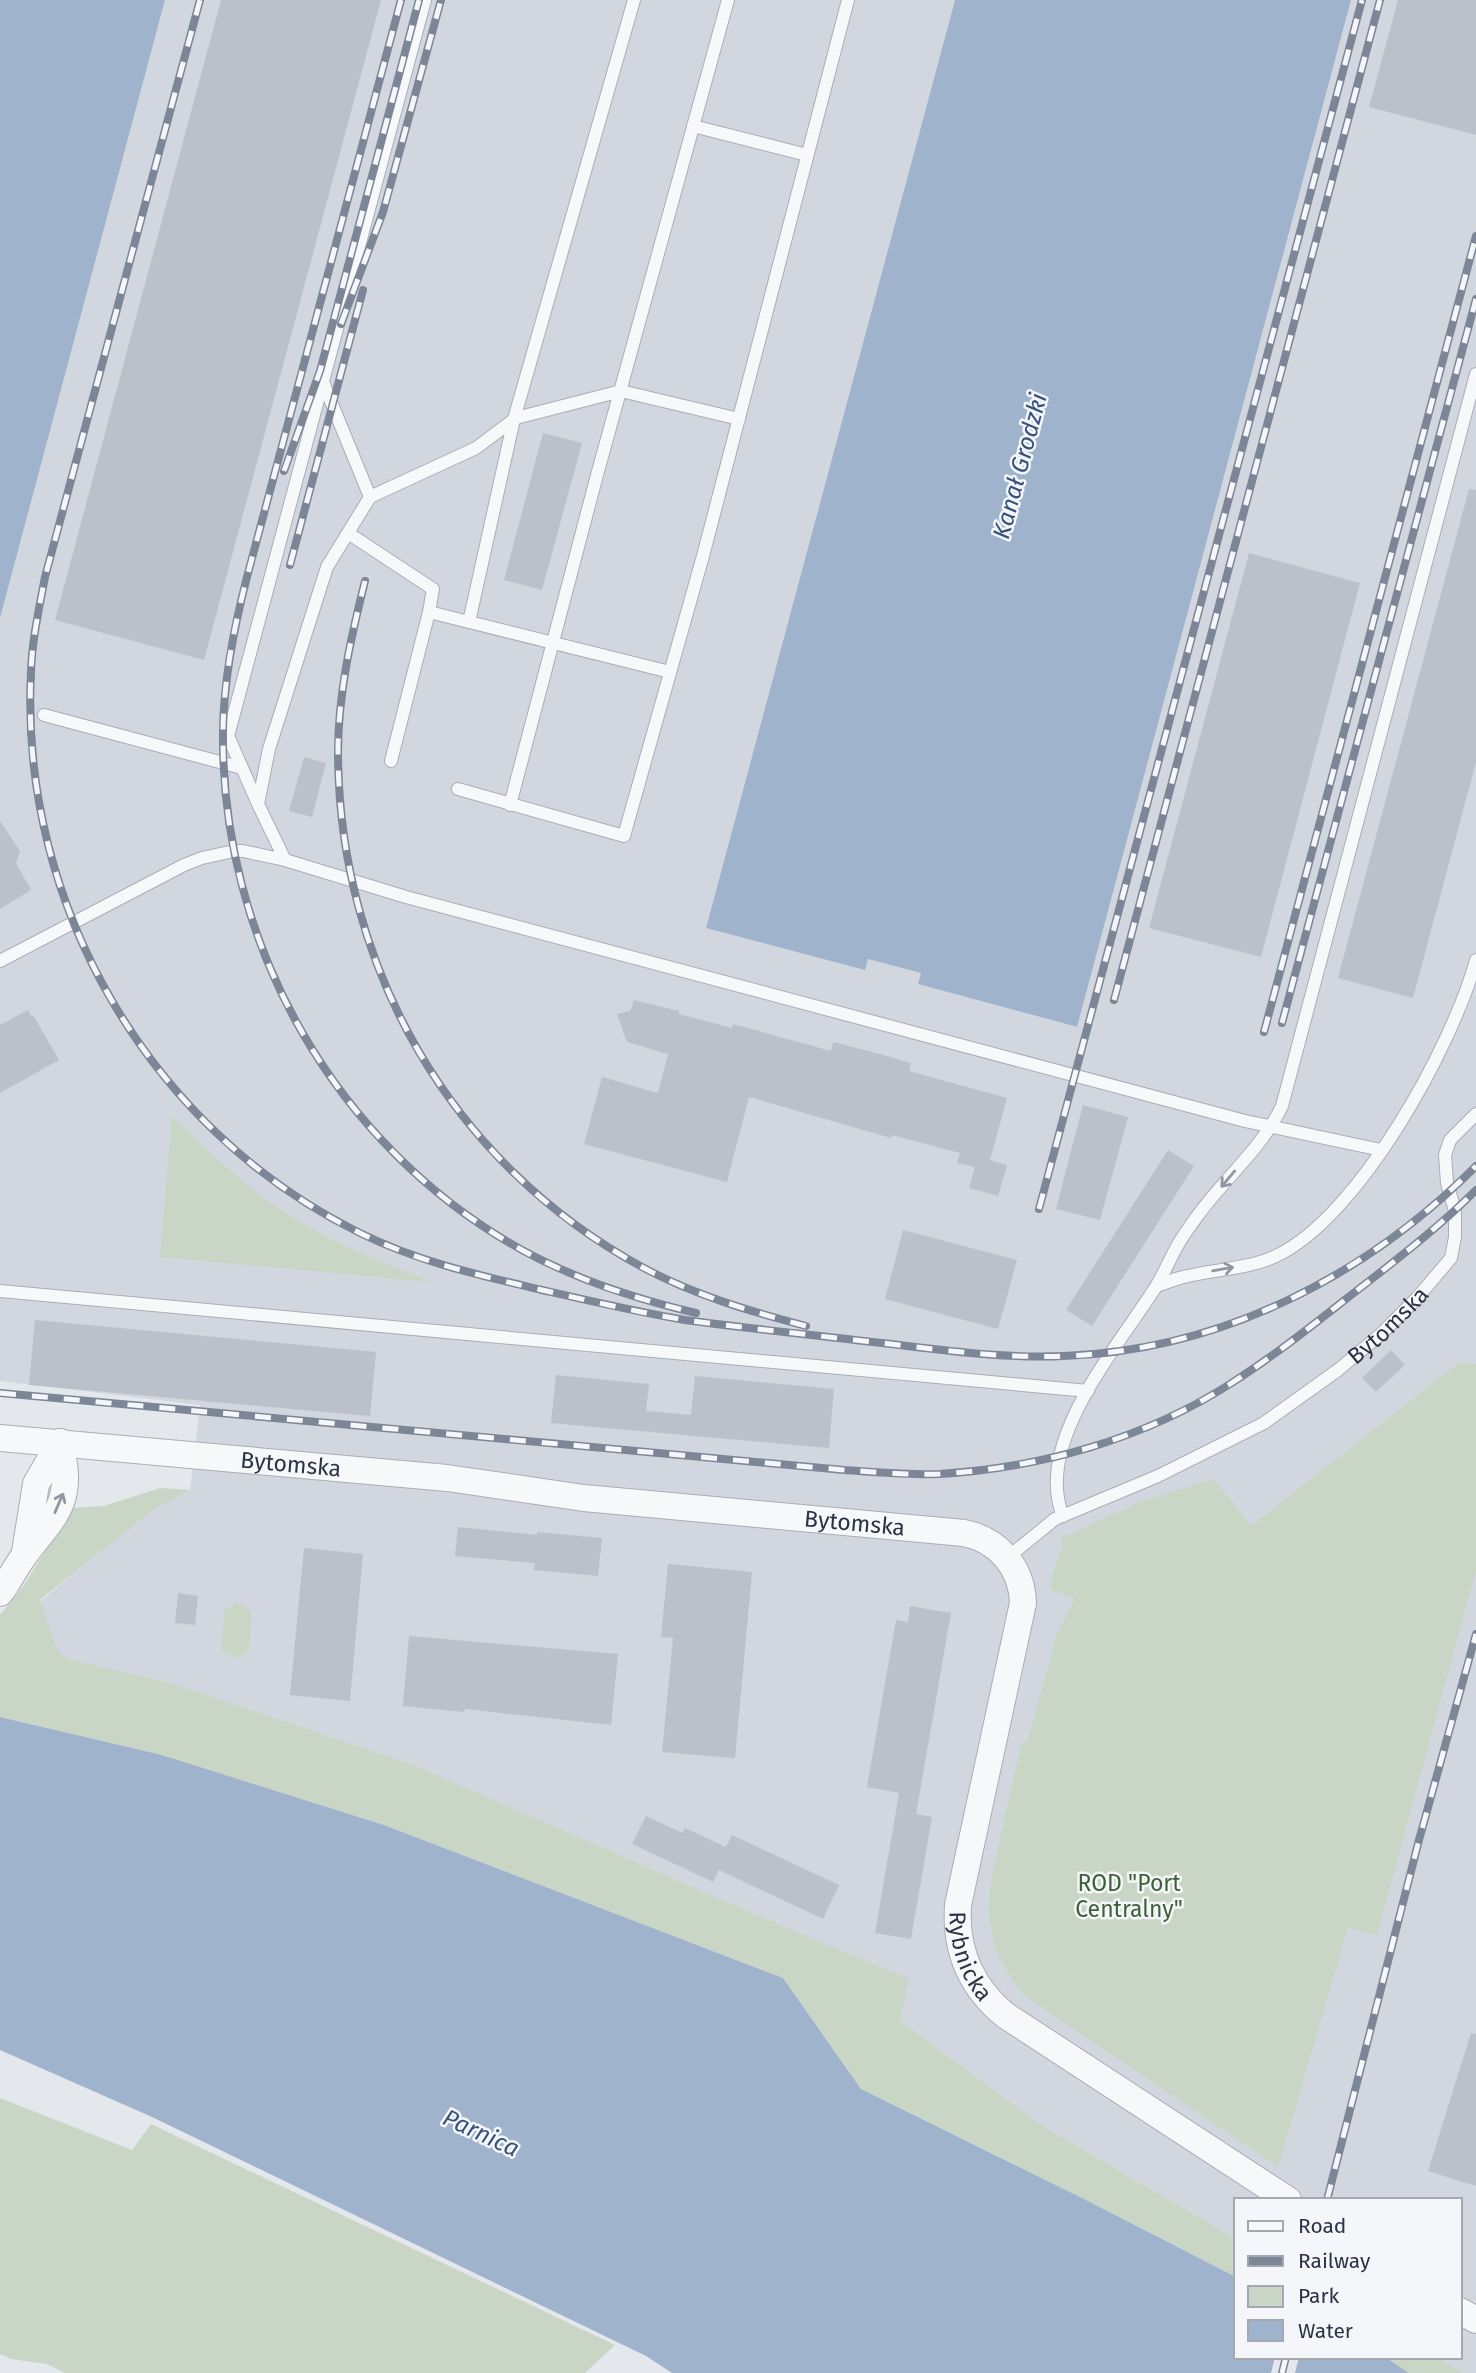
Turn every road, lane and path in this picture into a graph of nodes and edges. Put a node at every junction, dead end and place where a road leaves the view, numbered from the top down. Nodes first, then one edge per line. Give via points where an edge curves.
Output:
1 (425, 0) edge
2 (634, 0) edge
3 (728, 0) edge
4 (848, 0) edge
5 (694, 126) junction
6 (807, 155) junction
7 (1476, 374) edge
8 (323, 382) junction
9 (621, 391) junction
10 (514, 419) junction
11 (738, 419) junction
12 (370, 497) junction
13 (348, 533) junction
14 (429, 612) junction
15 (469, 622) junction
16 (554, 643) junction
17 (670, 672) junction
18 (44, 715) dead end
19 (391, 761) dead end
20 (242, 768) junction
21 (457, 789) dead end
22 (258, 804) junction
23 (510, 804) junction
24 (285, 860) junction
25 (1476, 960) edge
26 (0, 961) edge
27 (1476, 1114) edge
28 (1272, 1127) junction
29 (1381, 1150) junction
30 (1157, 1286) junction
31 (0, 1291) edge
32 (1088, 1391) junction
33 (0, 1438) edge
34 (60, 1442) junction
35 (1063, 1516) junction
36 (1007, 1558) junction
37 (0, 1593) edge
38 (1285, 2198) edge

1 - 8 lane
2 - 10 lane
3 - 5 lane
4 - 6 lane
5 - 6 lane
5 - 9 lane
6 - 11 lane
7 - 28 lane via 1298,1050
8 - 12 lane
8 - 20 lane via 228,736
9 - 10 lane
9 - 11 lane
9 - 16 lane
10 - 12 lane via 476,448
10 - 15 lane
11 - 17 lane
12 - 13 lane
13 - 14 lane via 433,589
13 - 22 lane via 327,567 269,749
14 - 15 lane
14 - 19 lane
15 - 16 lane
16 - 17 lane
16 - 23 lane
17 - 23 lane via 624,836
18 - 20 lane
20 - 22 lane
21 - 23 lane
22 - 24 lane
24 - 26 lane via 234,850 202,858 145,883
24 - 28 lane via 419,900
25 - 29 lane via 1455,1020
27 - 35 lane, Bytomska via 1450,1140 1445,1155 1455,1211 1451,1258 1381,1334 1264,1423 1158,1476
28 - 29 lane
28 -> 30 lane via 1199,1214
30 -> 29 lane via 1254,1265 1295,1245 1340,1206
30 - 32 lane
31 - 32 lane
32 - 35 lane via 1060,1449 1056,1498
33 - 34 street, Bytomska
34 - 36 street, Bytomska via 964,1534 991,1543
34 - 37 street via 63,1498
35 - 36 lane, Bytomska
36 - 38 street, Rybnicka via 1019,1580 1022,1607 958,1905 958,1934 967,1966 981,1992 1005,2015

